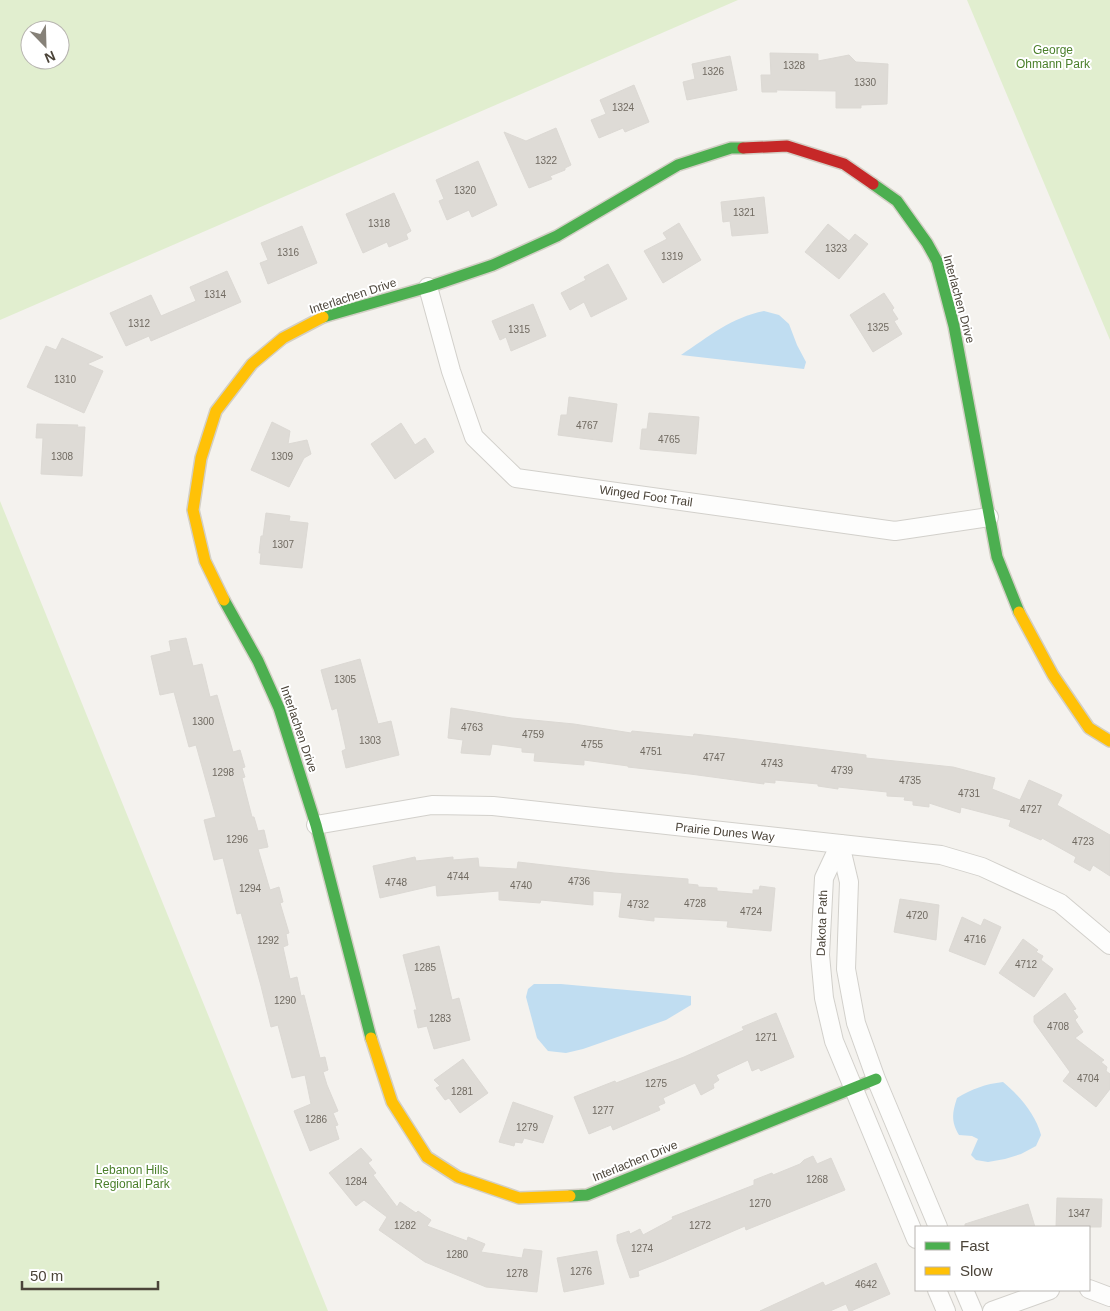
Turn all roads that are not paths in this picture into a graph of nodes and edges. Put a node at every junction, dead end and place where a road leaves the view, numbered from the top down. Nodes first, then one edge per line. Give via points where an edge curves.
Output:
1 (428, 287) junction
2 (989, 517) junction
3 (1110, 741) edge
4 (316, 825) junction
5 (840, 844) junction
6 (1110, 945) edge
7 (876, 1079) junction
8 (853, 1088) junction
9 (938, 1226) edge
10 (915, 1237) edge
11 (1090, 1289) edge
12 (938, 1291) edge
13 (964, 1291) edge
14 (1047, 1291) edge
15 (1110, 1298) edge
16 (946, 1311) edge
17 (973, 1311) edge
18 (992, 1311) edge

1 - 2 street, Winged Foot Trail via 474,437 516,478 896,532
1 - 2 street, Interlachen Drive via 502,261 557,236 678,165 731,148 787,146 844,164 897,201 937,261 954,326
1 - 4 street, Interlachen Drive via 320,318 284,338 252,364 216,411 201,458 193,510 205,561 230,616 258,661 280,708
2 - 3 street, Interlachen Drive via 997,556 1022,619 1053,675 1089,728
4 - 5 street, Prairie Dunes Way via 432,805 493,806
4 - 8 street, Interlachen Drive via 366,1021 392,1102 427,1157 458,1177 519,1198 587,1195
5 - 6 street, Prairie Dunes Way via 941,855 982,867 1060,902
5 - 7 street, Dakota Path via 849,882 846,969 856,1023
5 - 8 street, Dakota Path via 824,878 820,955 824,998 834,1041
7 - 8 street, Interlachen Drive
7 - 9 street, Dakota Path
8 - 10 street, Dakota Path
11 - 15 street
12 - 16 street
13 - 17 street
14 - 18 street

